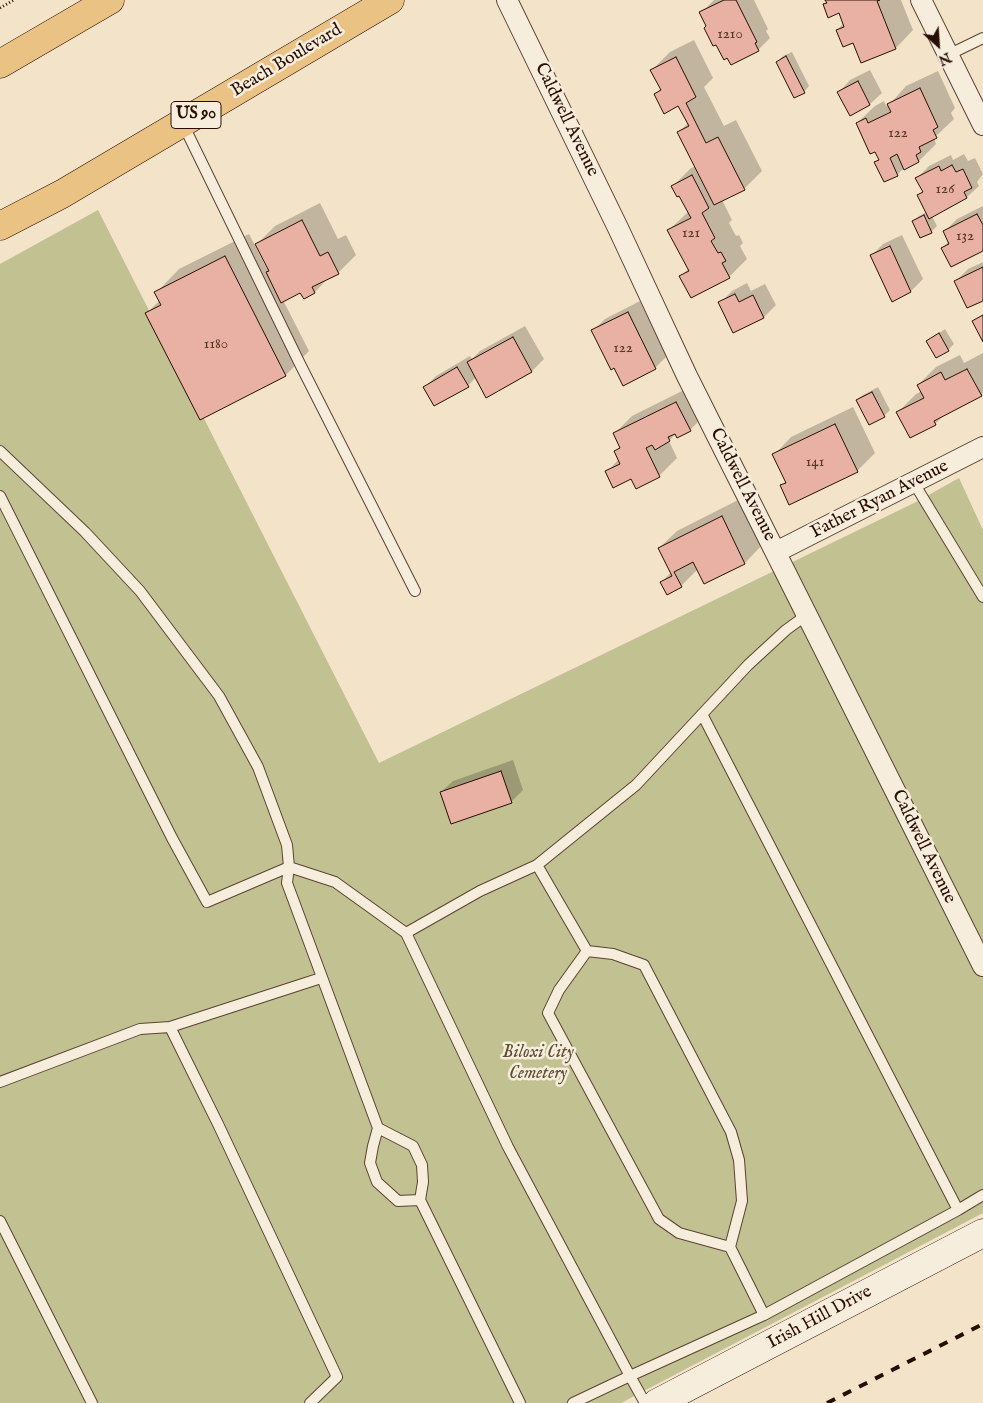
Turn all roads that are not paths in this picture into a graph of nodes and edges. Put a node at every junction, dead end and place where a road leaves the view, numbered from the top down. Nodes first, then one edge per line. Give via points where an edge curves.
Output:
1 (110, 0) edge
2 (390, 0) edge
3 (507, 0) edge
4 (921, 0) edge
5 (983, 38) edge
6 (948, 55) junction
7 (0, 64) edge
8 (183, 123) junction
9 (983, 125) edge
10 (0, 226) edge
11 (983, 447) edge
12 (0, 451) edge
13 (914, 482) junction
14 (0, 496) edge
15 (776, 552) junction
16 (414, 591) dead end
17 (983, 597) edge
18 (808, 614) junction
19 (702, 714) junction
20 (537, 865) junction
21 (289, 867) junction
22 (406, 933) junction
23 (587, 951) junction
24 (983, 966) edge
25 (321, 978) junction
26 (170, 1027) junction
27 (0, 1082) edge
28 (378, 1128) junction
29 (983, 1195) edge
30 (420, 1200) junction
31 (958, 1210) junction
32 (0, 1221) edge
33 (983, 1233) edge
34 (730, 1247) junction
35 (764, 1315) junction
36 (630, 1376) junction
37 (92, 1403) edge
38 (310, 1403) edge
39 (520, 1403) edge
40 (574, 1403) edge
41 (646, 1403) edge
42 (657, 1403) edge

1 - 7 main road
2 - 8 main road, Beach Boulevard / US 90
3 - 15 street, Caldwell Avenue via 687,376
4 - 6 street
5 - 6 lane
6 - 9 street
8 - 10 main road, Beach Boulevard / US 90 via 62,194
8 - 16 lane
11 - 13 street, Father Ryan Avenue
12 - 21 lane via 86,532 140,591 219,696 258,767 287,845
13 - 15 street, Father Ryan Avenue
13 - 17 lane
14 - 21 lane via 207,902
15 - 18 street, Caldwell Avenue
18 - 19 lane via 748,665
18 - 24 street, Caldwell Avenue
19 - 20 lane via 636,785
19 - 31 lane
20 - 22 lane via 480,891
20 - 23 lane
21 - 22 lane via 335,882
21 - 25 lane via 287,883
22 - 36 lane via 508,1147
23 - 34 lane via 613,954 644,966 731,1132 739,1160 742,1201
23 - 34 lane via 559,990 548,1013 658,1219 679,1233
25 - 26 lane
25 - 28 lane
26 - 27 lane via 140,1029
26 - 38 lane via 337,1377
28 - 30 lane via 413,1146 422,1165
28 - 30 lane via 370,1163 377,1182 398,1201
29 - 31 lane
30 - 39 lane
31 - 35 lane
32 - 37 lane
33 - 42 main road, Irish Hill Drive
34 - 35 lane
35 - 36 lane
36 - 40 lane
36 - 41 lane

